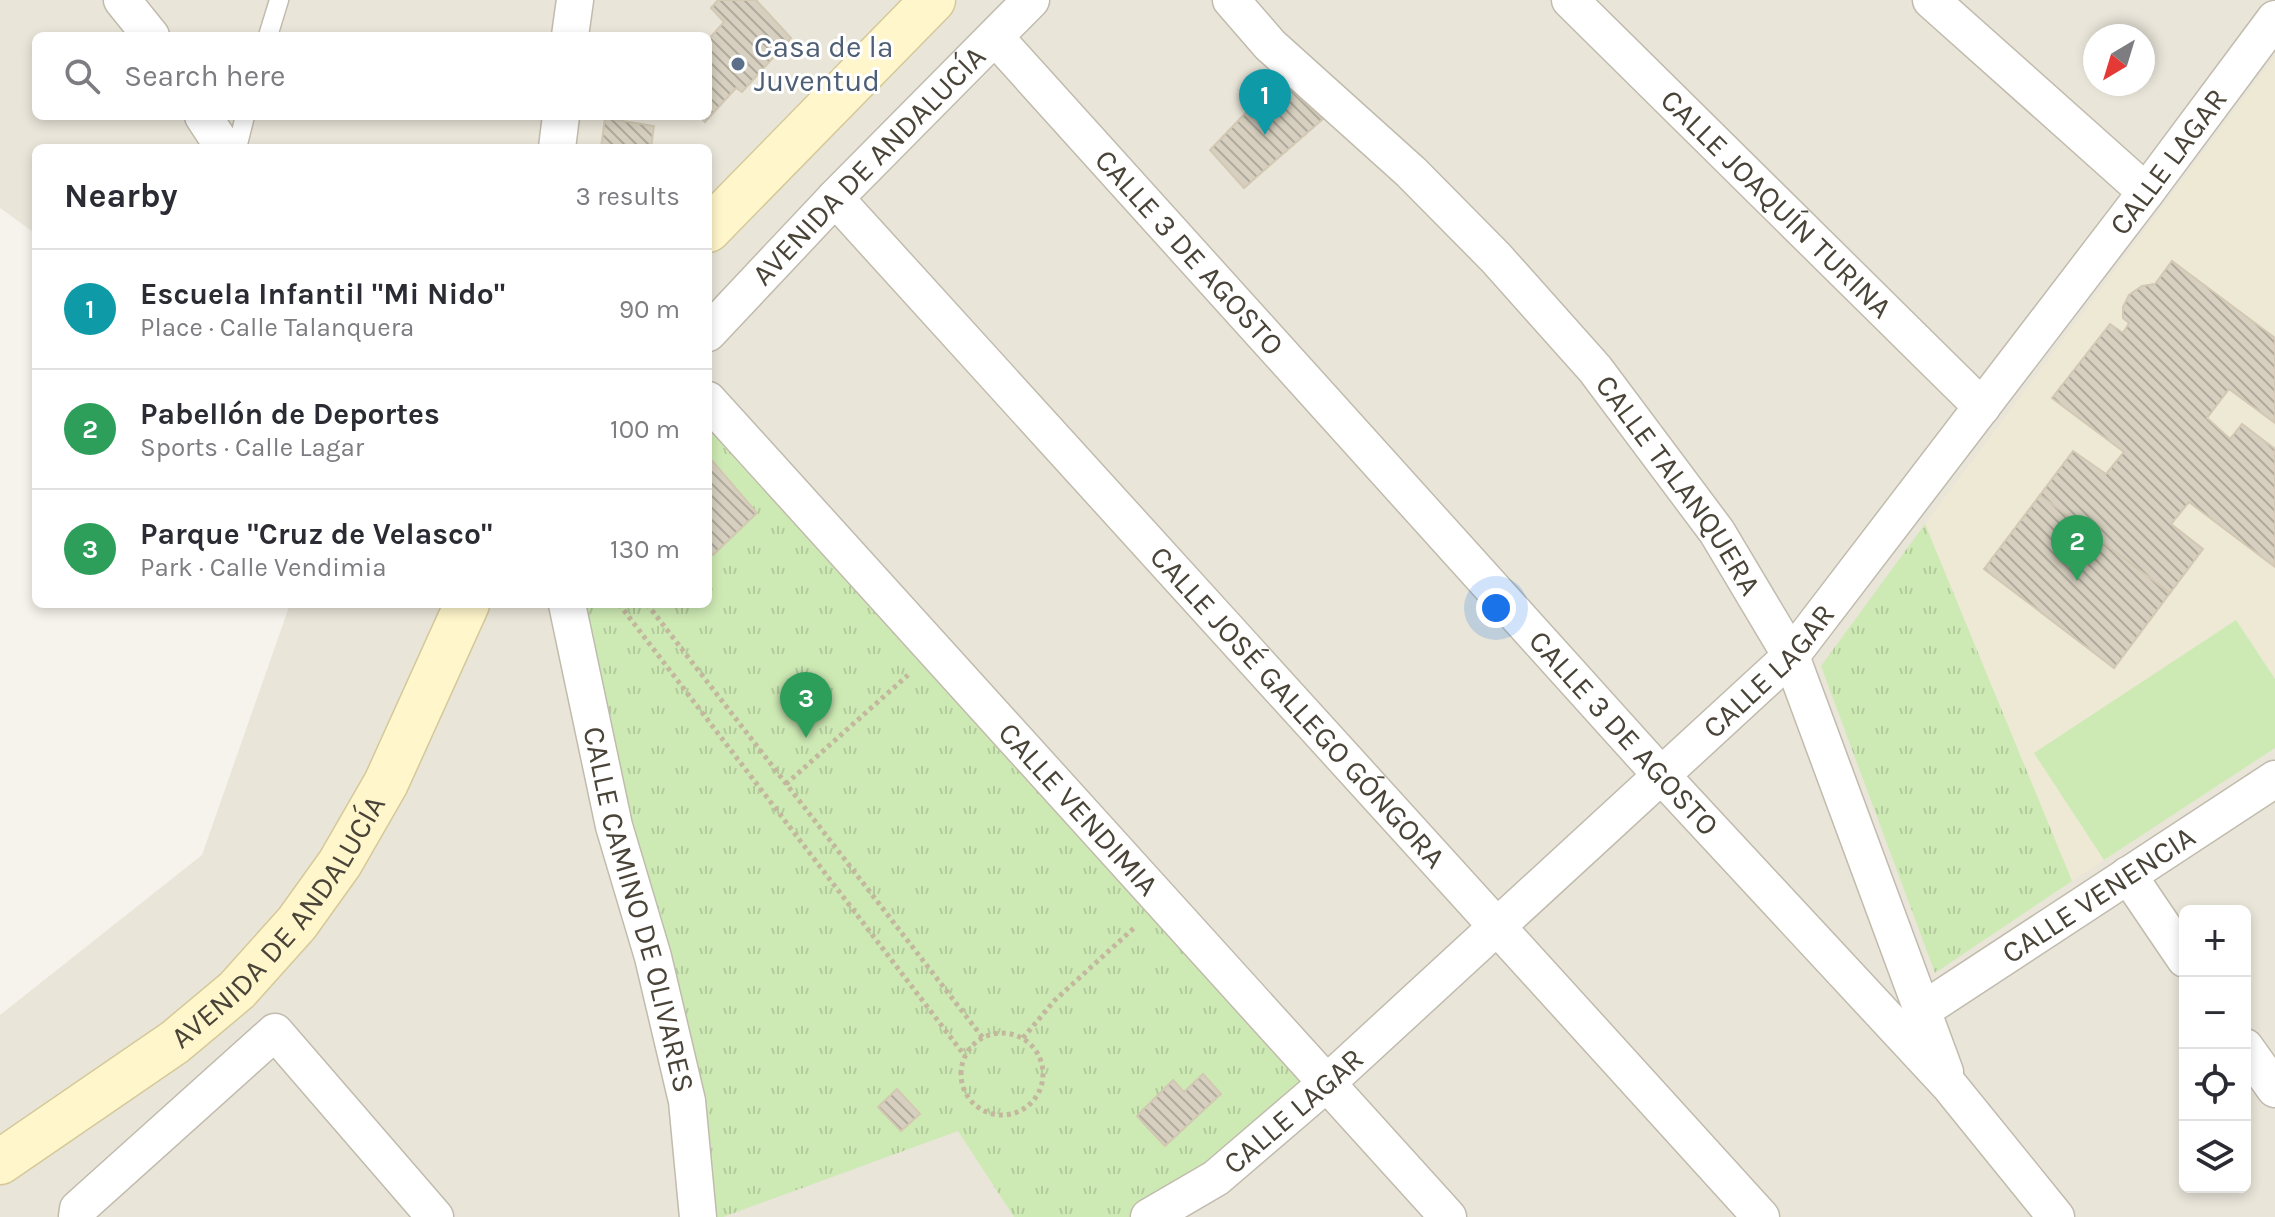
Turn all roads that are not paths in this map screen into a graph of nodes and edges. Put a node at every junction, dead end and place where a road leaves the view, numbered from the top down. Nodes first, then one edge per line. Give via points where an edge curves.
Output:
1 (122, 0) edge
2 (279, 0) edge
3 (575, 0) edge
4 (933, 0) edge
5 (1031, 0) edge
6 (1231, 0) edge
7 (1570, 0) edge
8 (1931, 0) edge
9 (2275, 19) edge
10 (150, 21) edge
11 (269, 32) edge
12 (571, 32) edge
13 (995, 37) junction
14 (206, 120) edge
15 (244, 120) edge
16 (560, 120) edge
17 (221, 144) edge
18 (238, 144) edge
19 (558, 144) edge
20 (2146, 192) junction
21 (835, 198) junction
22 (712, 226) edge
23 (712, 329) edge
24 (712, 404) edge
25 (1982, 407) junction
26 (465, 608) edge
27 (568, 608) edge
28 (1791, 656) junction
29 (1661, 775) junction
30 (2275, 779) edge
31 (2128, 875) junction
32 (1496, 926) junction
33 (2179, 950) edge
34 (1923, 1010) junction
35 (2246, 1049) edge
36 (1328, 1082) junction
37 (1949, 1085) junction
38 (2275, 1089) edge
39 (0, 1162) edge
40 (77, 1217) edge
41 (435, 1217) edge
42 (698, 1217) edge
43 (1149, 1217) edge
44 (1448, 1217) edge
45 (1761, 1217) edge
46 (2056, 1217) edge

1 - 10 street
2 - 11 lane
3 - 12 street
4 - 22 main road
5 - 13 street, AVENIDA DE ANDALUCÍA
6 - 28 street, CALLE TALANQUERA via 1270,45 1411,172 1496,258 1595,369 1717,532
7 - 25 street, CALLE JOAQUÍN TURINA
8 - 20 street
9 - 20 street, CALLE LAGAR
13 - 21 street, AVENIDA DE ANDALUCÍA
13 - 29 street, CALLE 3 DE AGOSTO
14 - 17 street
15 - 18 lane
16 - 19 street
20 - 25 street, CALLE LAGAR
21 - 23 street, AVENIDA DE ANDALUCÍA
21 - 32 street, CALLE JOSÉ GALLEGO GÓNGORA
24 - 36 street, CALLE VENDIMIA
25 - 28 street, CALLE LAGAR
26 - 39 main road, AVENIDA DE ANDALUCÍA via 386,783 340,863 297,923 237,990 175,1042
27 - 42 street, CALLE CAMINO DE OLIVARES via 614,826 653,957 687,1101
28 - 29 street, CALLE LAGAR
28 - 34 street, CALLE TALANQUERA
29 - 32 street, CALLE LAGAR
29 - 37 street, CALLE 3 DE AGOSTO
30 - 31 street, CALLE VENENCIA
31 - 33 street
31 - 34 street, CALLE VENENCIA
32 - 36 street, CALLE LAGAR
32 - 45 street, CALLE JOSÉ GALLEGO GÓNGORA
34 - 37 street, CALLE TALANQUERA
35 - 38 street
36 - 43 street, CALLE LAGAR via 1216,1178
36 - 44 street, CALLE VENDIMIA
37 - 46 street, CALLE 3 DE AGOSTO
40 - 41 street via 78,1209 275,1032

